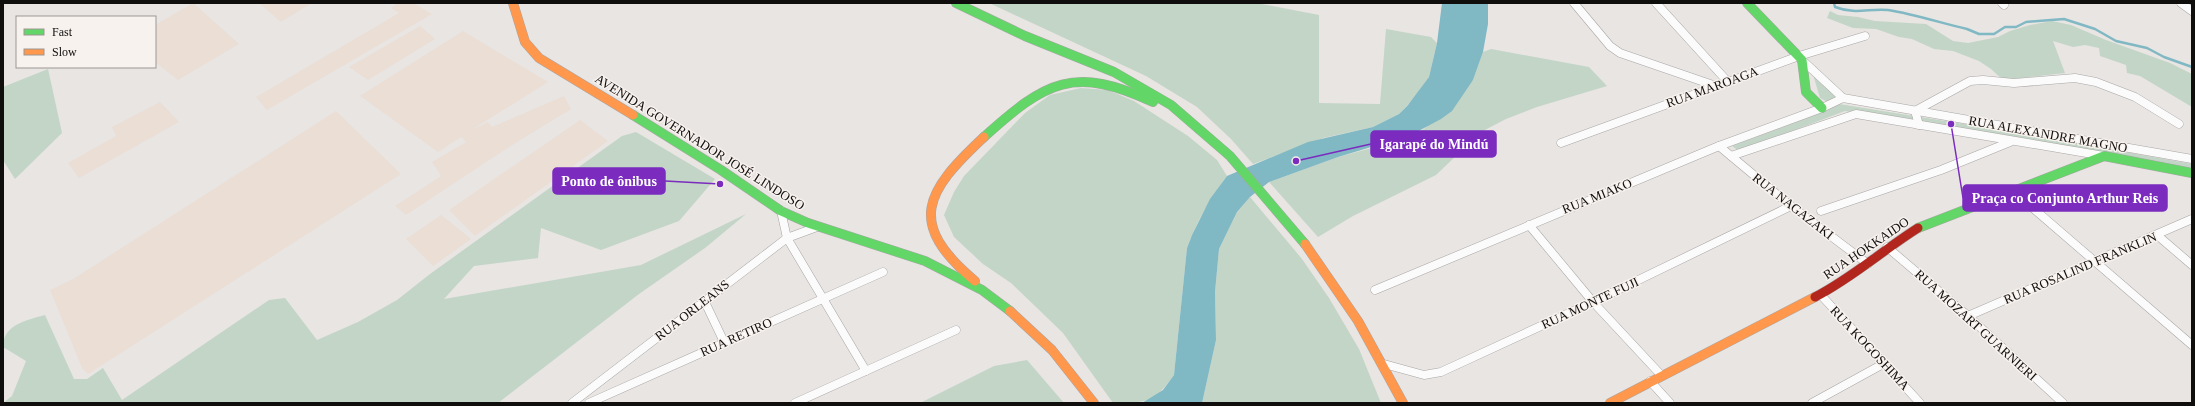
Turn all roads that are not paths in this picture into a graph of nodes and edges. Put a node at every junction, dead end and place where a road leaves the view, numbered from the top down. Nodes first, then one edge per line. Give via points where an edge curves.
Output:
1 (956, 3) edge
2 (1574, 3) edge
3 (1656, 3) edge
4 (1747, 3) edge
5 (2181, 3) edge
6 (515, 5) edge
7 (2192, 11) edge
8 (1865, 36) dead end
9 (1800, 58) junction
10 (1728, 82) junction
11 (1716, 86) junction
12 (1843, 98) junction
13 (1822, 108) junction
14 (1915, 111) junction
15 (2179, 124) dead end
16 (1919, 125) junction
17 (1204, 132) junction
18 (1561, 142) dead end
19 (2011, 142) junction
20 (1719, 146) junction
21 (1731, 156) junction
22 (2104, 156) junction
23 (2192, 159) edge
24 (2192, 174) edge
25 (2013, 191) junction
26 (1791, 206) junction
27 (781, 211) junction
28 (1821, 211) dead end
29 (2192, 219) edge
30 (1529, 225) junction
31 (817, 227) junction
32 (2157, 235) junction
33 (787, 238) junction
34 (1887, 247) junction
35 (2096, 261) junction
36 (1868, 264) junction
37 (2192, 265) edge
38 (883, 272) dead end
39 (1375, 290) dead end
40 (989, 294) junction
41 (1820, 294) junction
42 (823, 298) junction
43 (704, 300) junction
44 (1593, 302) junction
45 (1968, 316) junction
46 (956, 330) dead end
47 (724, 342) junction
48 (2192, 345) edge
49 (1384, 364) junction
50 (1883, 364) junction
51 (866, 371) junction
52 (1662, 375) junction
53 (1650, 381) junction
54 (572, 403) edge
55 (589, 403) edge
56 (795, 403) edge
57 (1094, 403) edge
58 (1403, 403) edge
59 (1610, 403) edge
60 (1670, 403) edge
61 (1812, 403) edge
62 (1920, 403) edge
63 (2064, 403) edge

1 - 17 main road via 1025,36 1114,72 1171,105
2 - 11 street via 1610,46 1620,53
3 - 10 street
4 - 9 main road
5 - 7 street
6 - 27 main road, AVENIDA GOVERNADOR JOSÉ LINDOSO via 525,42 539,58 730,176
8 - 9 street, RUA MAROAGA
9 - 10 street, RUA MAROAGA
9 - 12 street
9 - 13 main road via 1806,92
10 - 11 street, RUA MAROAGA
11 - 18 street, RUA MAROAGA
12 - 13 street, RUA MIAKO
12 - 14 street
13 - 20 street, RUA MIAKO
14 - 15 street via 1970,81 2014,83 2075,78 2096,82 2135,97
14 - 16 street
14 - 23 street
16 - 19 street, RUA ALEXANDRE MAGNO
16 - 21 street, RUA ALEXANDRE MAGNO via 1851,114
17 - 40 main road via 1127,88 1102,82 1083,79 1062,82 1044,88 1030,97 975,146 946,178 931,206 932,229 939,246
17 - 49 main road via 1230,156 1331,278
19 - 22 street, RUA ALEXANDRE MAGNO
19 - 28 street via 1941,170
20 - 21 street, RUA NAGAZAKI
20 - 30 street, RUA MIAKO
21 - 26 street, RUA NAGAZAKI
22 - 24 main road, RUA ALEXANDRE MAGNO
22 - 25 main road, RUA HOKKAIDO
25 - 34 main road, RUA HOKKAIDO via 1916,229
25 - 35 street
26 - 36 street, RUA NAGAZAKI
26 - 44 street, RUA MONTE FUJI
27 - 31 main road, AVENIDA GOVERNADOR JOSÉ LINDOSO
27 - 33 street
29 - 32 street, RUA ROSALIND FRANKLIN
30 - 39 street, RUA MIAKO
30 - 44 street
31 - 33 street, RUA ORLEANS
31 - 40 main road, AVENIDA GOVERNADOR JOSÉ LINDOSO via 891,248
32 - 35 street, RUA ROSALIND FRANKLIN
32 - 37 street
33 - 42 street
33 - 43 street, RUA ORLEANS
34 - 36 main road, RUA HOKKAIDO
34 - 45 street, RUA MOZART GUARNIERI
35 - 45 street, RUA ROSALIND FRANKLIN
35 - 48 street
36 - 41 main road, RUA HOKKAIDO via 1840,284
38 - 42 street, RUA RETIRO
40 - 57 main road, AVENIDA GOVERNADOR JOSÉ LINDOSO via 1045,341
41 - 50 street, RUA KOGOSHIMA
41 - 52 main road, RUA HOKKAIDO
42 - 47 street, RUA RETIRO
42 - 51 street
43 - 47 street
43 - 54 street, RUA ORLEANS
44 - 49 street, RUA MONTE FUJI via 1441,372 1424,375
44 - 52 street
45 - 63 street, RUA MOZART GUARNIERI
46 - 51 street
47 - 55 street, RUA RETIRO
49 - 58 main road
50 - 61 street
50 - 62 street, RUA KOGOSHIMA
51 - 56 street
52 - 53 main road, RUA HOKKAIDO
53 - 59 main road, RUA HOKKAIDO
53 - 60 street

